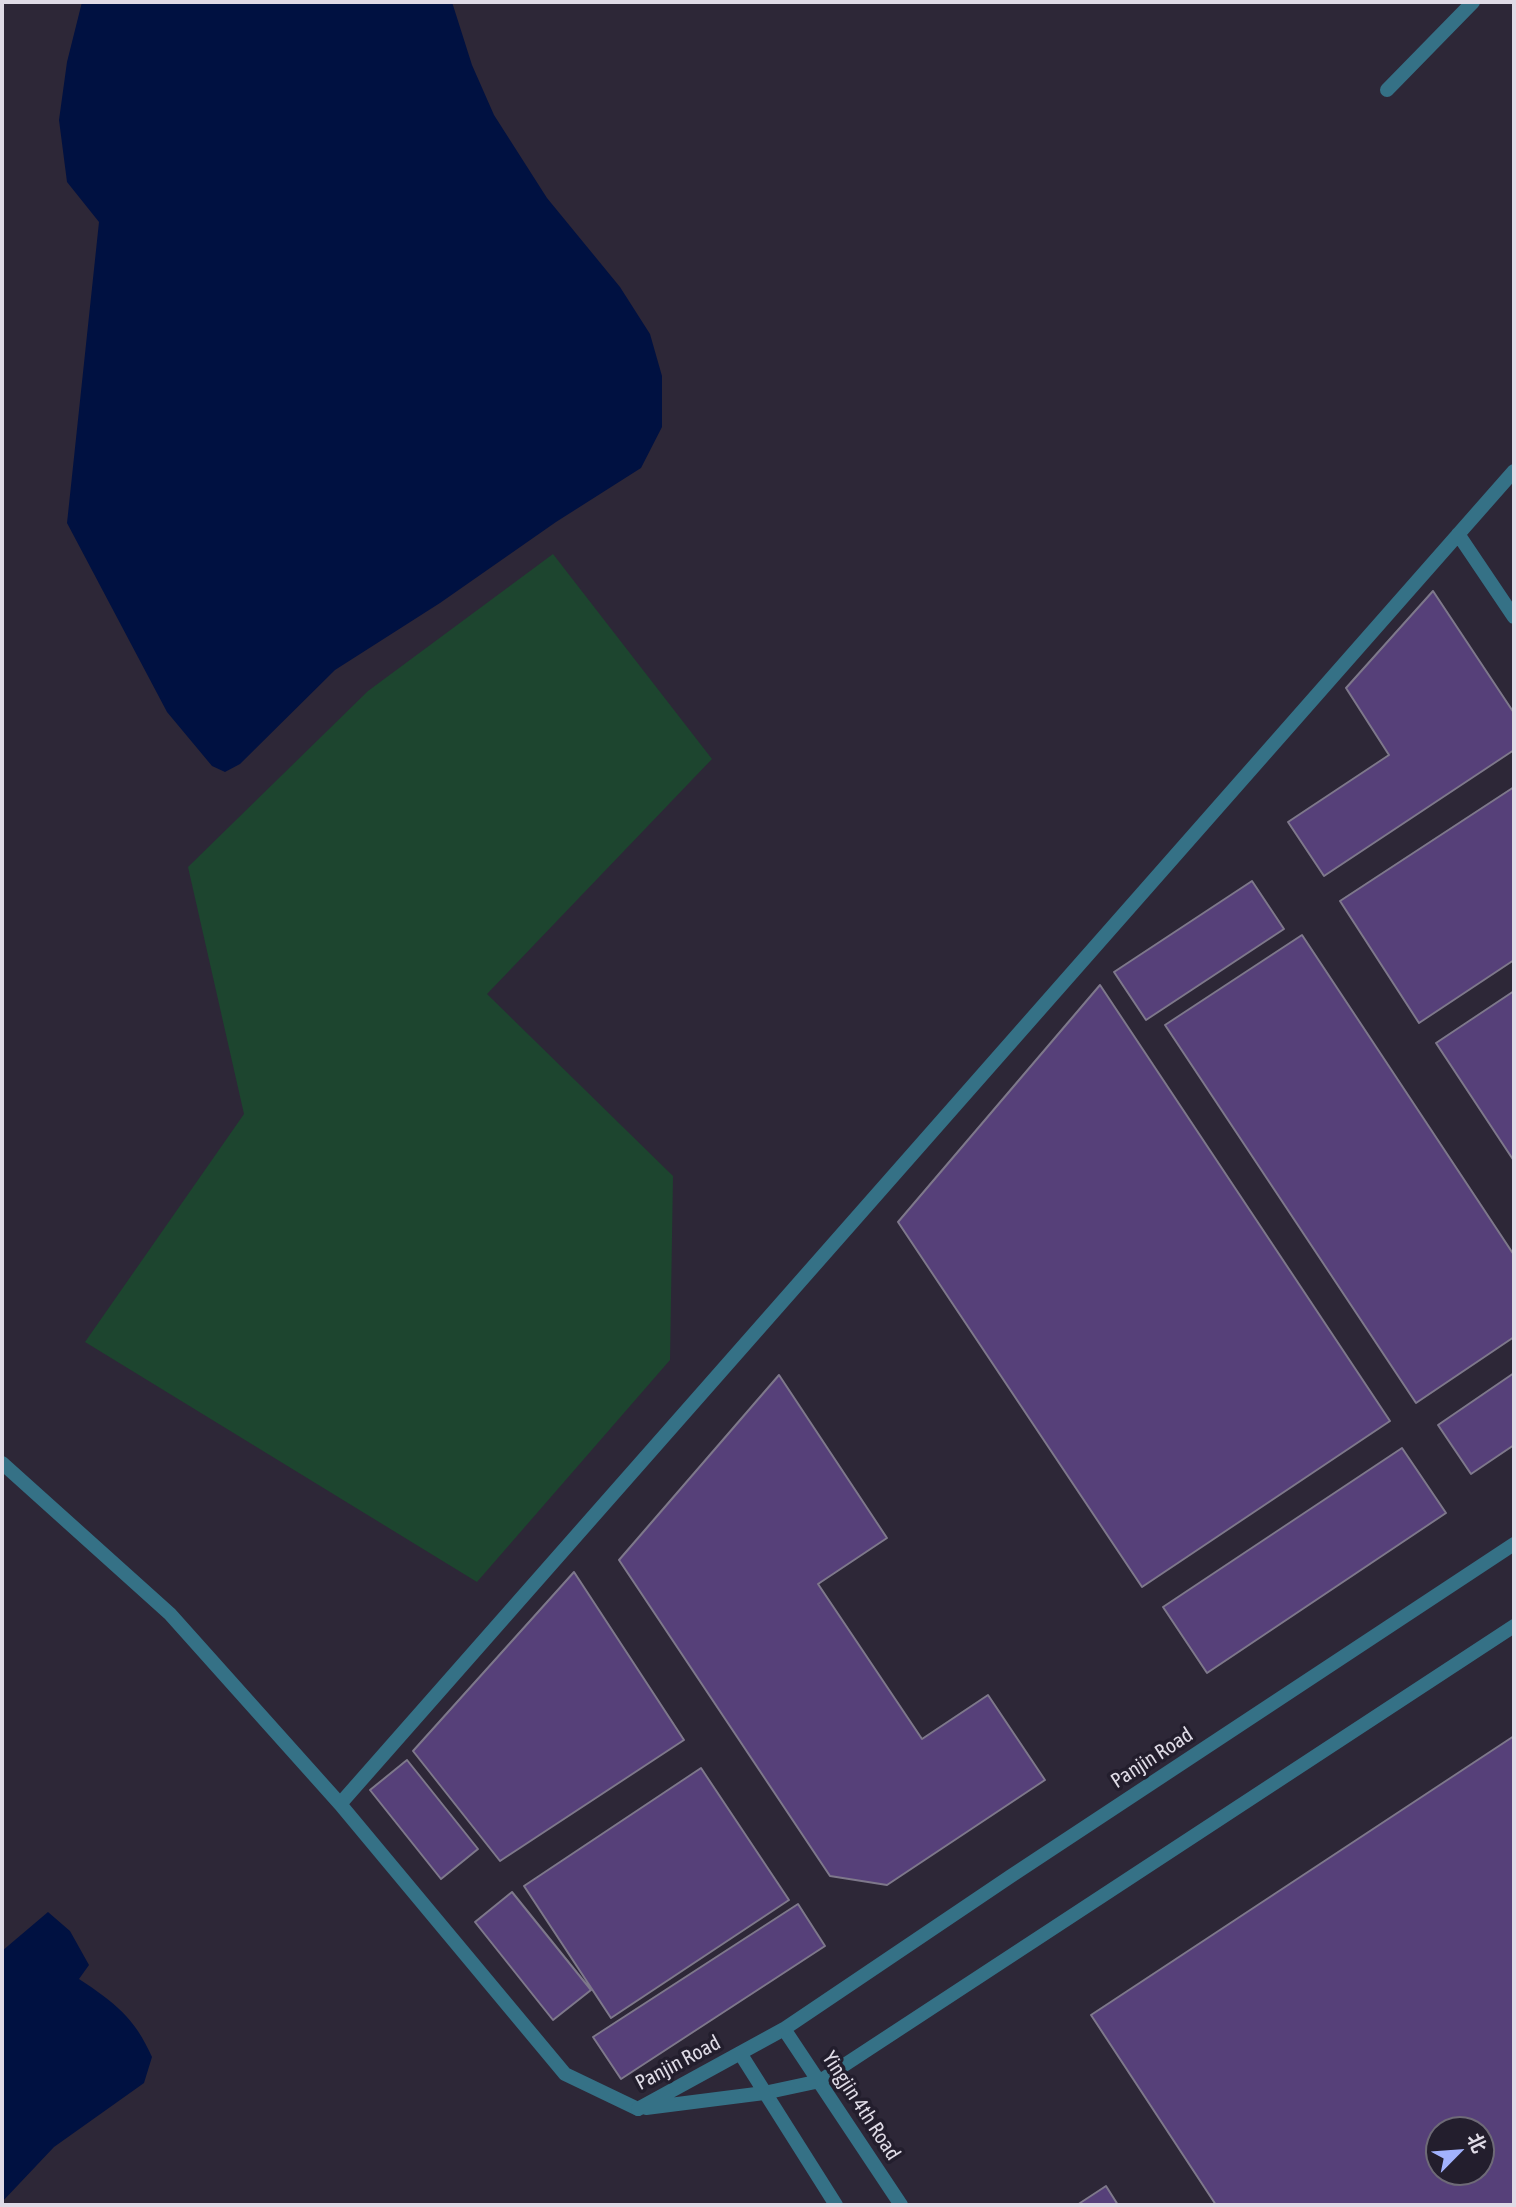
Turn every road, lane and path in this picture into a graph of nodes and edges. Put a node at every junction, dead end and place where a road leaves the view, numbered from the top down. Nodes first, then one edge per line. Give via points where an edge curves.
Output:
1 (1473, 2) edge
2 (1387, 90) dead end
3 (1514, 471) edge
4 (1458, 534) junction
5 (1514, 617) edge
6 (2, 1463) edge
7 (1514, 1544) edge
8 (1514, 1626) edge
9 (340, 1804) junction
10 (785, 2029) junction
11 (740, 2053) junction
12 (820, 2081) junction
13 (764, 2093) junction
14 (638, 2109) junction
15 (836, 2205) edge
16 (901, 2205) edge

1 - 2 street
3 - 4 street
4 - 5 street
4 - 9 street
6 - 9 street via 170,1614
7 - 10 street, Panjin Road
8 - 12 street, Panjin Road
9 - 14 street via 565,2074
10 - 11 street, Panjin Road
10 - 12 street, Yingjin 4th Road
11 - 13 street
11 - 14 street, Panjin Road
12 - 13 street, Panjin Road
12 - 16 street, Yingjin 4th Road
13 - 14 street, Panjin Road
13 - 15 street

